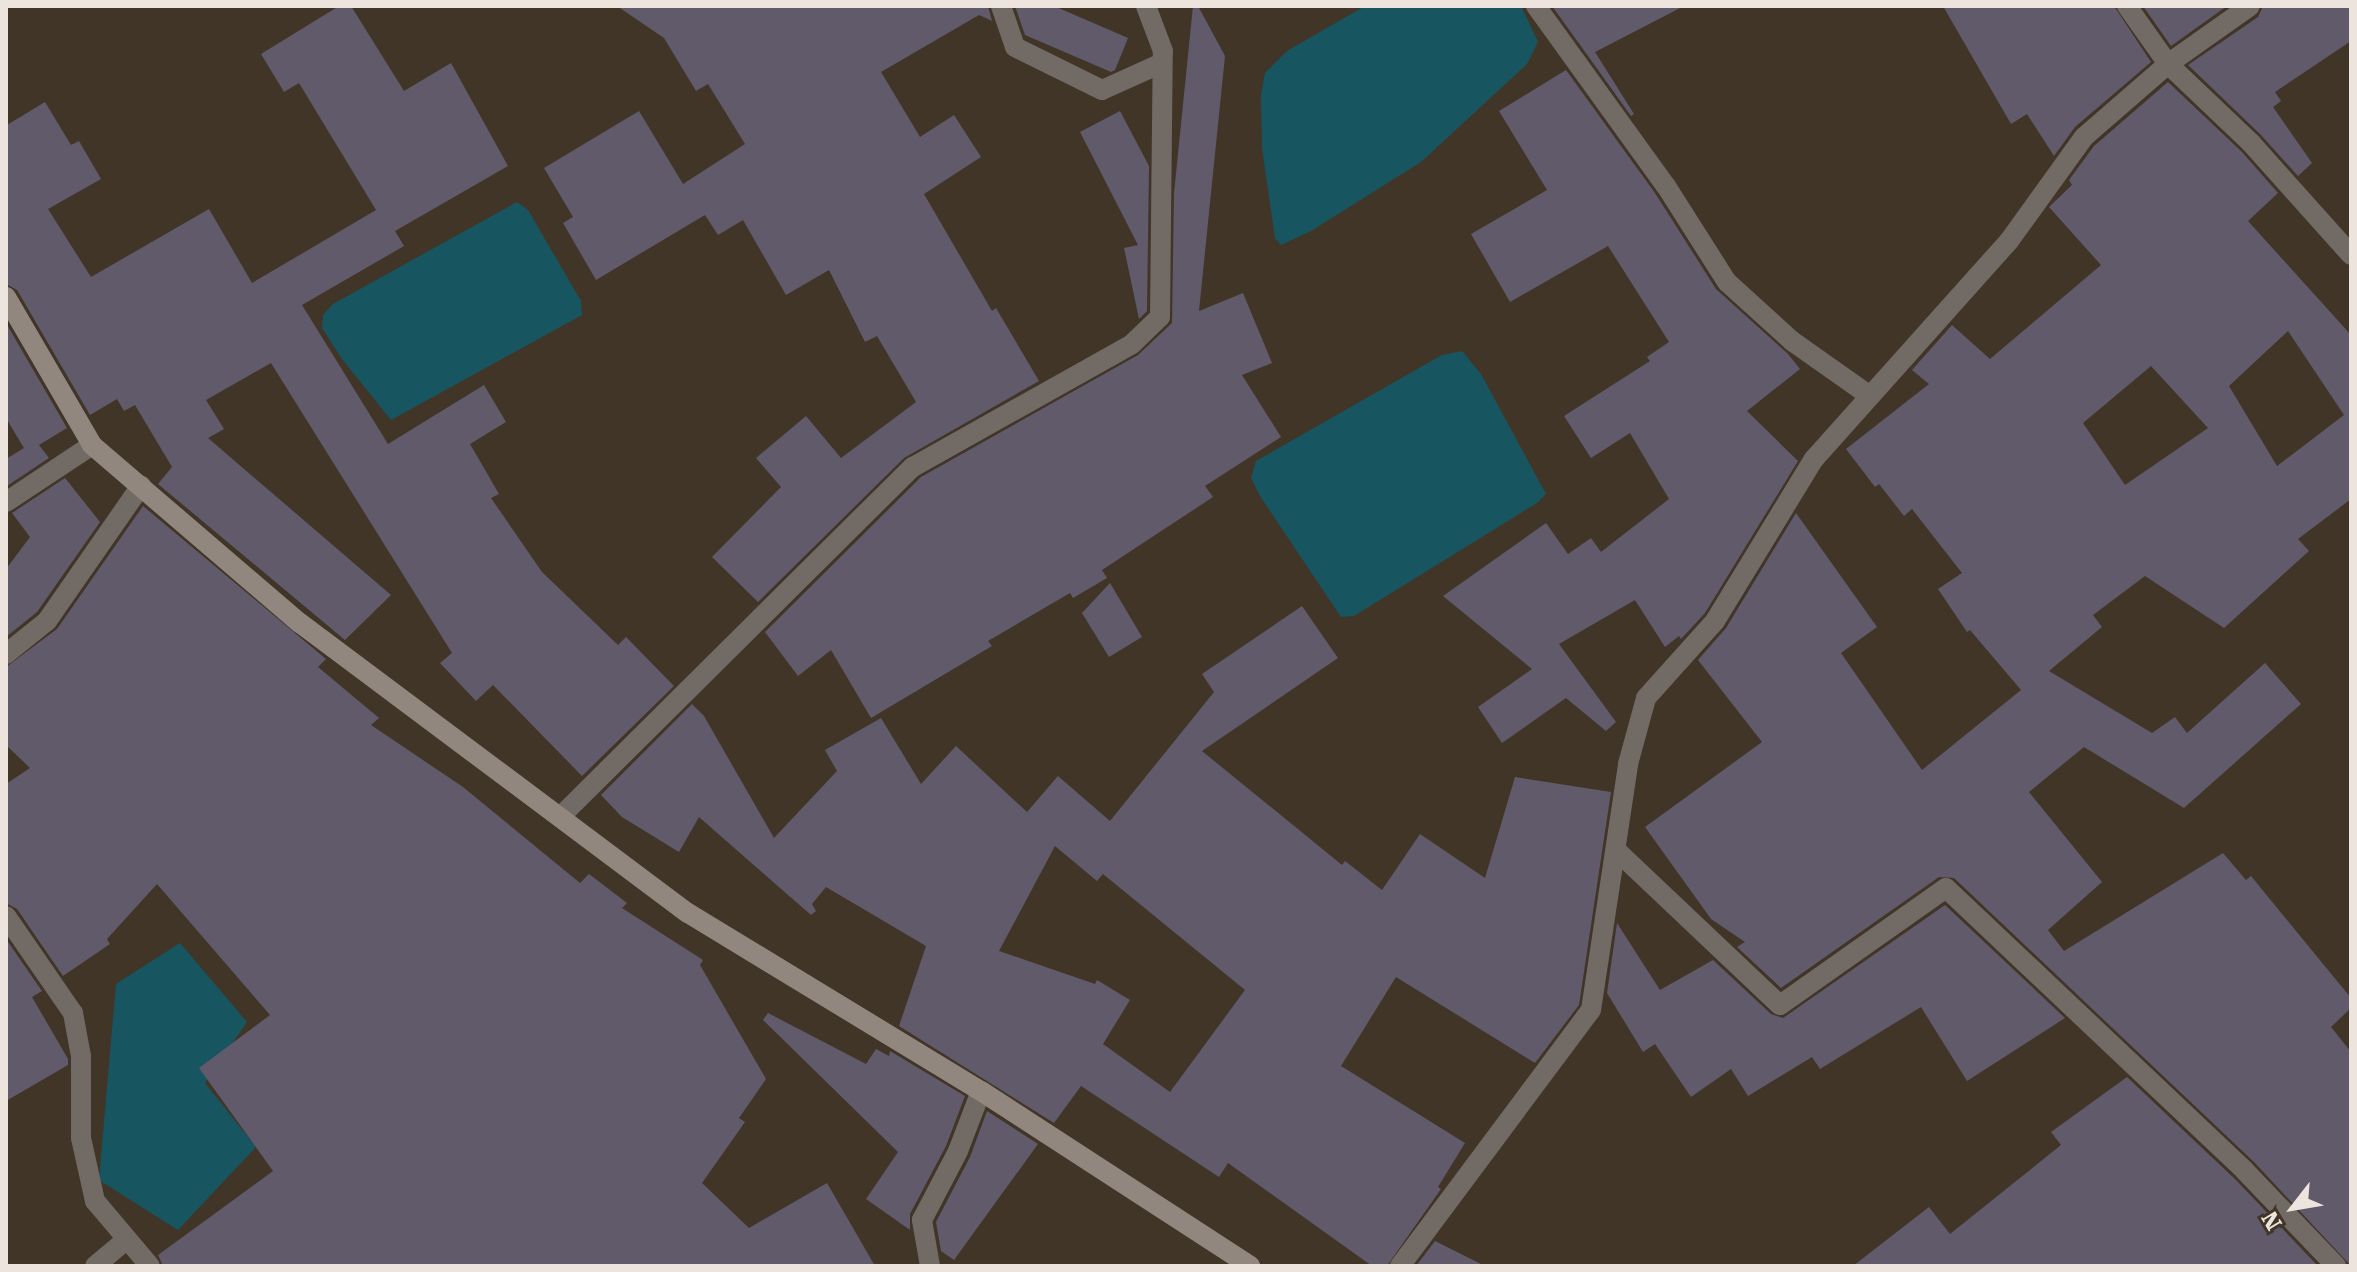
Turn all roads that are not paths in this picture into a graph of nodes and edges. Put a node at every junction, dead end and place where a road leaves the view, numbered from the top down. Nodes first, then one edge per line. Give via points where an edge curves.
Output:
1 (1001, 6) edge
2 (1146, 6) edge
3 (1536, 6) edge
4 (2127, 6) edge
5 (2250, 6) edge
6 (1162, 63) junction
7 (2168, 64) junction
8 (2351, 255) edge
9 (6, 297) edge
10 (1870, 396) junction
11 (92, 445) junction
12 (141, 486) junction
13 (6, 502) edge
14 (6, 654) edge
15 (560, 817) junction
16 (1617, 851) junction
17 (6, 916) edge
18 (981, 1091) junction
19 (125, 1241) junction
20 (95, 1266) edge
21 (150, 1266) edge
22 (930, 1266) edge
23 (1250, 1266) edge
24 (1400, 1266) edge
25 (2336, 1266) edge

1 - 6 street via 1015,47 1102,90
2 - 6 street via 1163,51
3 - 10 street via 1666,186 1727,282 1792,341
4 - 7 street
5 - 7 street
6 - 15 street via 1160,317 1132,344 913,467
7 - 8 street via 2251,143
7 - 10 street via 2084,137 2009,241
9 - 11 main road
10 - 16 street via 1814,459 1715,621 1646,698 1628,764
11 - 12 main road
11 - 13 street
12 - 14 street via 47,621
12 - 15 main road via 300,623
15 - 18 main road via 688,913
16 - 24 street via 1591,1010
16 - 25 street via 1780,1005 1946,888 2245,1171
17 - 19 street via 73,1013 81,1056 81,1138 95,1201
18 - 22 street via 958,1151 922,1220
18 - 23 main road
19 - 20 street
19 - 21 street

